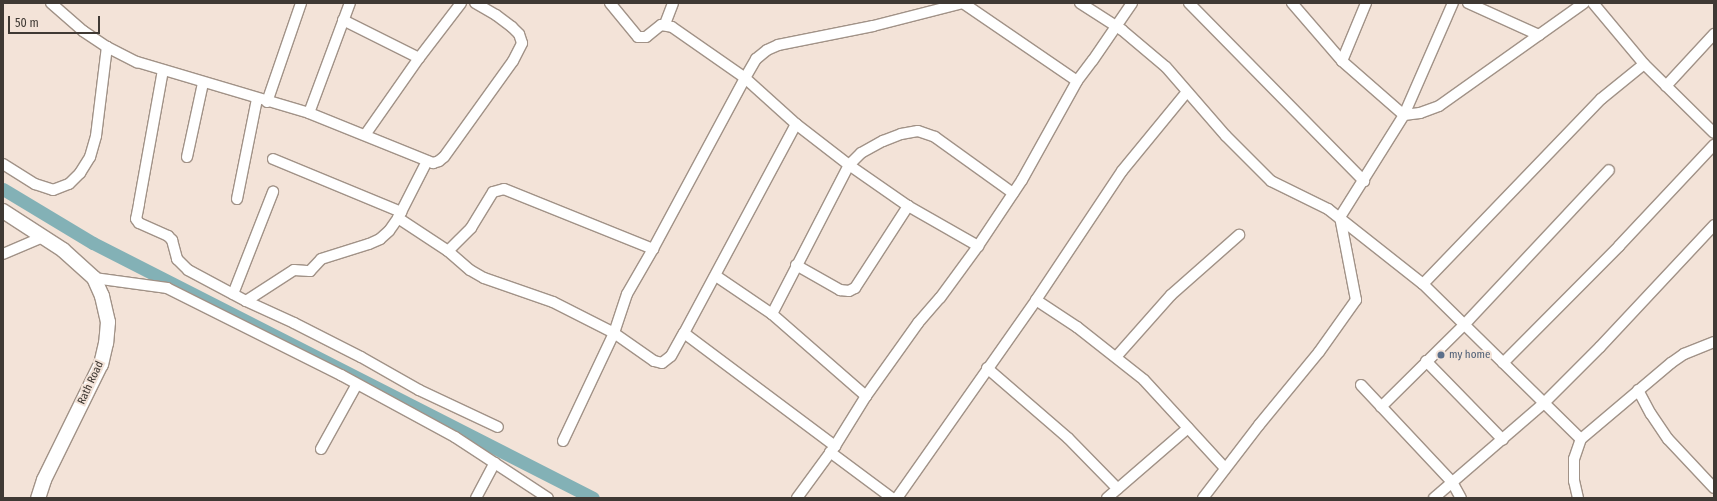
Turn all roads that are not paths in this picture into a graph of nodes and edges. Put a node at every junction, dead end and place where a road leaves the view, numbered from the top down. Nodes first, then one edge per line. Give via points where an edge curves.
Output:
1 (51, 3) edge
2 (301, 3) edge
3 (350, 3) edge
4 (461, 3) edge
5 (475, 3) edge
6 (610, 3) edge
7 (673, 3) edge
8 (963, 3) edge
9 (1080, 3) edge
10 (1132, 3) edge
11 (1189, 3) edge
12 (1292, 3) edge
13 (1366, 3) edge
14 (1453, 3) edge
15 (1468, 3) edge
16 (1584, 3) edge
17 (1593, 3) edge
18 (343, 20) junction
19 (665, 24) junction
20 (1116, 26) junction
21 (1714, 34) edge
22 (1539, 35) junction
23 (107, 47) junction
24 (419, 58) junction
25 (1342, 61) junction
26 (1644, 64) junction
27 (163, 70) junction
28 (745, 78) junction
29 (1077, 81) junction
30 (203, 82) junction
31 (1666, 86) junction
32 (1187, 92) junction
33 (262, 100) junction
34 (309, 113) junction
35 (1404, 115) junction
36 (796, 124) junction
37 (1714, 133) edge
38 (365, 135) junction
39 (1714, 144) edge
40 (187, 157) dead end
41 (273, 159) dead end
42 (427, 161) junction
43 (3, 164) edge
44 (849, 165) junction
45 (1609, 170) dead end
46 (1364, 181) junction
47 (273, 192) dead end
48 (1013, 193) junction
49 (237, 199) dead end
50 (908, 206) junction
51 (3, 211) edge
52 (399, 215) junction
53 (1340, 217) junction
54 (1714, 225) edge
55 (1239, 234) dead end
56 (43, 237) junction
57 (978, 246) junction
58 (653, 249) junction
59 (448, 250) junction
60 (3, 254) edge
61 (796, 264) junction
62 (716, 276) junction
63 (94, 278) junction
64 (1423, 284) junction
65 (233, 294) junction
66 (1036, 300) junction
67 (246, 301) junction
68 (772, 314) junction
69 (1464, 325) junction
70 (684, 333) junction
71 (614, 334) junction
72 (1714, 342) edge
73 (1116, 357) junction
74 (1426, 361) junction
75 (1503, 363) junction
76 (987, 368) junction
77 (357, 384) junction
78 (1361, 385) dead end
79 (1638, 390) junction
80 (866, 396) junction
81 (1544, 403) junction
82 (1381, 407) junction
83 (498, 427) dead end
84 (1188, 428) junction
85 (1581, 439) junction
86 (1503, 440) junction
87 (563, 441) dead end
88 (321, 449) dead end
89 (832, 449) junction
90 (495, 463) junction
91 (1225, 468) junction
92 (1452, 482) junction
93 (1118, 488) junction
94 (1714, 488) edge
95 (38, 498) edge
96 (476, 498) edge
97 (548, 498) edge
98 (797, 498) edge
99 (892, 498) edge
100 (897, 498) edge
101 (1107, 498) edge
102 (1203, 498) edge
103 (1434, 498) edge
104 (1461, 498) edge
105 (1578, 498) edge

1 - 23 street via 83,31
2 - 33 street
3 - 18 street
4 - 24 street
5 - 42 street via 512,27 519,34 522,43 513,61 444,157 433,163
6 - 19 street via 638,37 646,37
7 - 19 street
8 - 28 street via 873,26 778,45 756,59
8 - 29 street
9 - 20 street
10 - 20 street
11 - 46 street
12 - 25 street
13 - 25 street
14 - 35 street
15 - 22 street
16 - 22 street
17 - 26 street
18 - 24 street
18 - 34 street
19 - 28 street
20 - 29 street
20 - 32 street via 1166,67
21 - 31 street
22 - 35 street via 1439,106 1420,113
23 - 27 street via 137,62
23 - 43 street via 96,136 90,157 80,173 69,184 53,190 36,184
24 - 38 street
25 - 35 street
26 - 31 street
26 - 64 street via 1601,99
27 - 30 street
27 - 65 street via 136,219 143,226 164,233 172,240 181,264
28 - 36 street
28 - 58 street
29 - 48 street
30 - 33 street
30 - 40 street
31 - 37 street
32 - 53 street via 1271,181
32 - 66 street via 1122,171
33 - 34 street
33 - 49 street
34 - 38 street
35 - 46 street
36 - 44 street
36 - 62 street
38 - 42 street
39 - 75 street via 1619,246
41 - 52 street
42 - 52 street
44 - 48 street via 861,153 883,141 918,131 935,137
44 - 50 street
44 - 61 street
45 - 69 street
46 - 53 street
47 - 65 street
48 - 57 street
50 - 57 street
50 - 61 street via 855,288 849,291 840,290
51 - 56 street, Rath Road
52 - 59 street
52 - 67 street via 389,231 380,239 321,259 310,271 299,269 288,273
53 - 64 street
53 - 91 street via 1356,300 1319,352
54 - 81 street
55 - 73 street via 1171,295
56 - 60 street
56 - 63 street, Rath Road via 63,250
57 - 80 street via 918,323
58 - 59 street via 504,189 493,192 471,228
58 - 71 street via 627,294
59 - 71 street via 470,270 484,278 553,302
61 - 68 street
62 - 68 street
62 - 70 street
63 - 77 street via 167,288
63 - 95 street, Rath Road via 102,296 108,322 101,364 44,480
64 - 69 street
65 - 67 street
66 - 73 street
66 - 76 street
67 - 83 street via 294,323 419,390
68 - 80 street
69 - 74 street
69 - 75 street
70 - 71 street via 671,356 662,363 654,361
70 - 89 street
71 - 87 street
72 - 79 street via 1684,354
73 - 84 street via 1144,380
74 - 82 street
74 - 86 street
75 - 81 street
76 - 93 street via 1068,438
76 - 100 street
77 - 88 street
77 - 90 street via 455,437
78 - 82 street
79 - 85 street
79 - 94 street via 1668,439
80 - 89 street
81 - 85 street
81 - 86 street
82 - 92 street
84 - 91 street
84 - 93 street
85 - 105 street via 1574,459 1574,481
86 - 92 street
89 - 98 street
89 - 99 street
90 - 96 street
90 - 97 street
91 - 102 street
92 - 103 street
92 - 104 street
93 - 101 street

